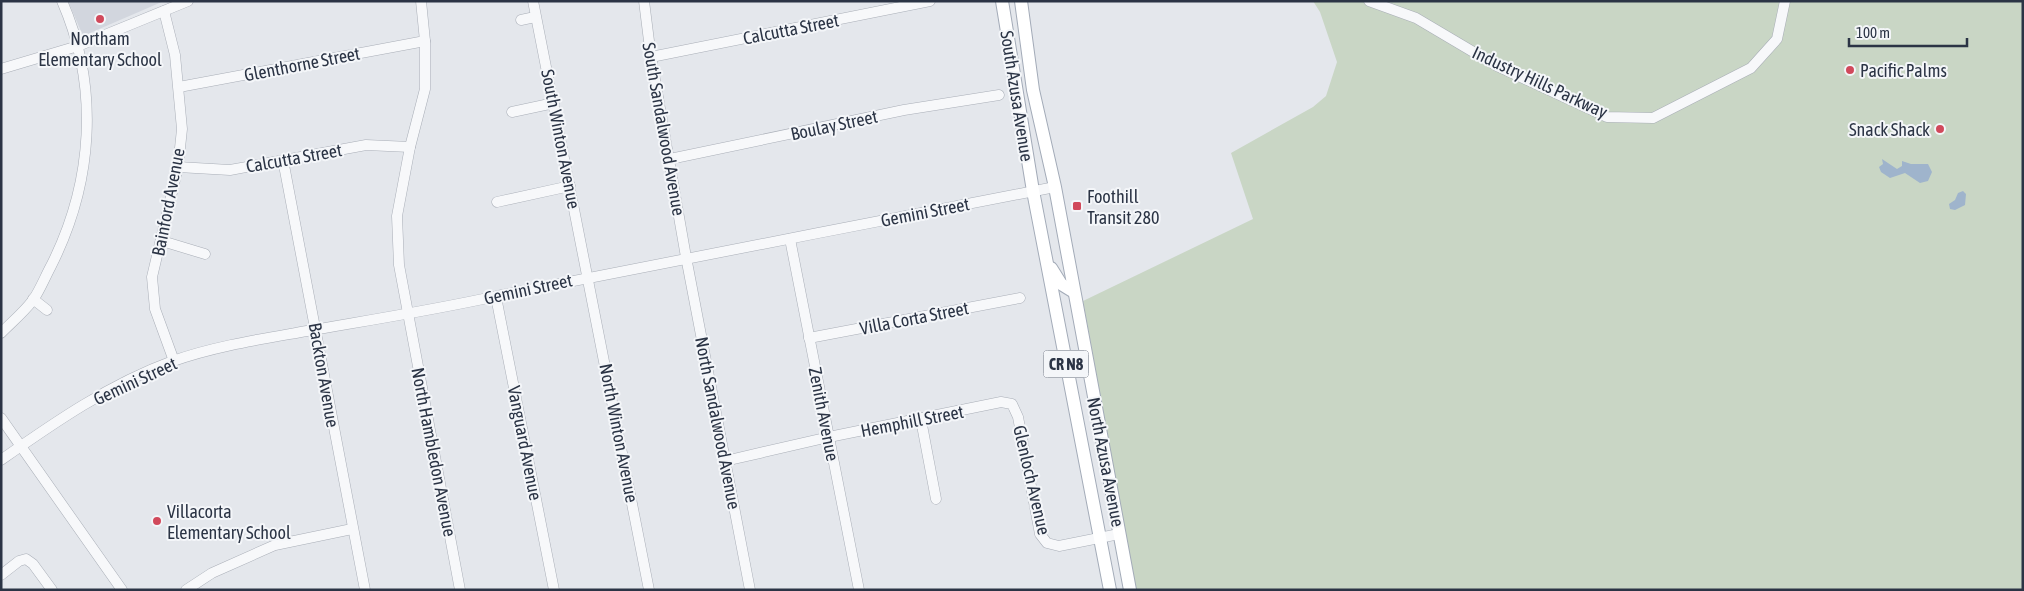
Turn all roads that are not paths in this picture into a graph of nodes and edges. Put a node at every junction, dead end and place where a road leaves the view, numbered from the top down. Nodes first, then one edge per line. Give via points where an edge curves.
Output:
1 (62, 1) edge
2 (188, 1) edge
3 (421, 1) edge
4 (533, 1) edge
5 (644, 1) edge
6 (930, 1) edge
7 (1002, 1) edge
8 (1021, 1) edge
9 (1370, 1) edge
10 (1785, 1) edge
11 (164, 11) junction
12 (535, 17) junction
13 (521, 20) dead end
14 (426, 41) junction
15 (78, 46) junction
16 (651, 57) junction
17 (1, 68) edge
18 (179, 87) junction
19 (999, 95) dead end
20 (554, 102) junction
21 (512, 112) dead end
22 (410, 147) junction
23 (670, 159) junction
24 (283, 160) junction
25 (178, 168) junction
26 (570, 186) junction
27 (1055, 187) junction
28 (1033, 191) junction
29 (497, 202) dead end
30 (790, 239) junction
31 (162, 241) junction
32 (206, 254) dead end
33 (686, 257) junction
34 (1046, 259) junction
35 (588, 276) junction
36 (1074, 292) junction
37 (496, 297) junction
38 (1020, 298) dead end
39 (33, 299) junction
40 (47, 310) dead end
41 (408, 313) junction
42 (316, 330) junction
43 (1, 332) edge
44 (809, 338) junction
45 (174, 361) junction
46 (1012, 404) joint
47 (1, 418) edge
48 (921, 420) junction
49 (829, 437) junction
50 (21, 446) junction
51 (1, 460) edge
52 (725, 461) junction
53 (936, 499) dead end
54 (352, 529) junction
55 (1119, 534) junction
56 (1100, 537) junction
57 (1, 575) edge
58 (52, 590) edge
59 (122, 590) edge
60 (186, 590) edge
61 (365, 590) edge
62 (460, 590) edge
63 (554, 590) edge
64 (649, 590) edge
65 (750, 590) edge
66 (859, 590) edge
67 (1110, 590) edge
68 (1130, 590) edge

1 - 15 street
2 - 11 street
3 - 14 street, North Hambledon Avenue
4 - 12 street, South Winton Avenue
5 - 16 street, South Sandalwood Avenue
6 - 16 street, Calcutta Street
7 - 28 main road, South Azusa Avenue / CR N8
8 - 27 main road, South Azusa Avenue / CR N8 via 1033,90
9 - 10 street, Industry Hills Parkway via 1416,18 1497,66 1607,117 1653,118 1751,68 1777,39
11 - 15 street
11 - 18 street, Bainford Avenue
12 - 13 street
12 - 20 street, South Winton Avenue
14 - 18 street, Glenthorne Street
14 - 22 street, North Hambledon Avenue via 425,89
15 - 17 street
15 - 39 street via 86,91 85,164 79,197 63,242
16 - 23 street, South Sandalwood Avenue
18 - 25 street, Bainford Avenue via 182,129
19 - 23 street, Boulay Street via 904,110
20 - 21 street
20 - 26 street, South Winton Avenue
22 - 24 street, Calcutta Street via 366,145
22 - 41 street, North Hambledon Avenue via 397,216 399,265
23 - 33 street, South Sandalwood Avenue
24 - 25 street, Calcutta Street via 230,170
24 - 42 street, Backton Avenue
25 - 31 street, Bainford Avenue
26 - 29 street
26 - 35 street, South Winton Avenue
27 - 28 street, Gemini Street
27 - 36 main road, North Azusa Avenue / CR N8
28 - 30 street, Gemini Street
28 - 34 main road, North Azusa Avenue / CR N8
30 - 33 street, Gemini Street
30 - 44 street, Zenith Avenue
31 - 32 street
31 - 45 street, Bainford Avenue via 152,276 155,309
33 - 35 street, Gemini Street
33 - 52 street, North Sandalwood Avenue
34 - 36 main road via 1061,284
34 - 56 main road, North Azusa Avenue / CR N8
35 - 37 street, Gemini Street
35 - 64 street, North Winton Avenue
36 - 55 main road, North Azusa Avenue / CR N8
37 - 41 street, Gemini Street
37 - 63 street, Vanguard Avenue
38 - 44 street, Villa Corta Street
39 - 40 street
39 - 43 street
41 - 42 street, Gemini Street
41 - 62 street, North Hambledon Avenue
42 - 45 street, Gemini Street via 244,342
42 - 54 street, Backton Avenue
44 - 49 street, Zenith Avenue
45 - 50 street, Gemini Street via 73,410
46 - 48 street, Hemphill Street via 1000,402
46 - 56 street, Glenloch Avenue via 1018,417 1040,534 1047,544 1059,546
47 - 50 street
48 - 49 street, Hemphill Street
48 - 53 street
49 - 52 street, Hemphill Street
49 - 66 street, Zenith Avenue
50 - 51 street, Gemini Street
50 - 59 street
52 - 65 street, North Sandalwood Avenue
54 - 60 street via 275,545 212,573
54 - 61 street, Backton Avenue
55 - 56 street, Glenloch Avenue
55 - 68 main road, North Azusa Avenue / CR N8
56 - 67 main road, North Azusa Avenue / CR N8
57 - 58 street via 26,559 34,564

